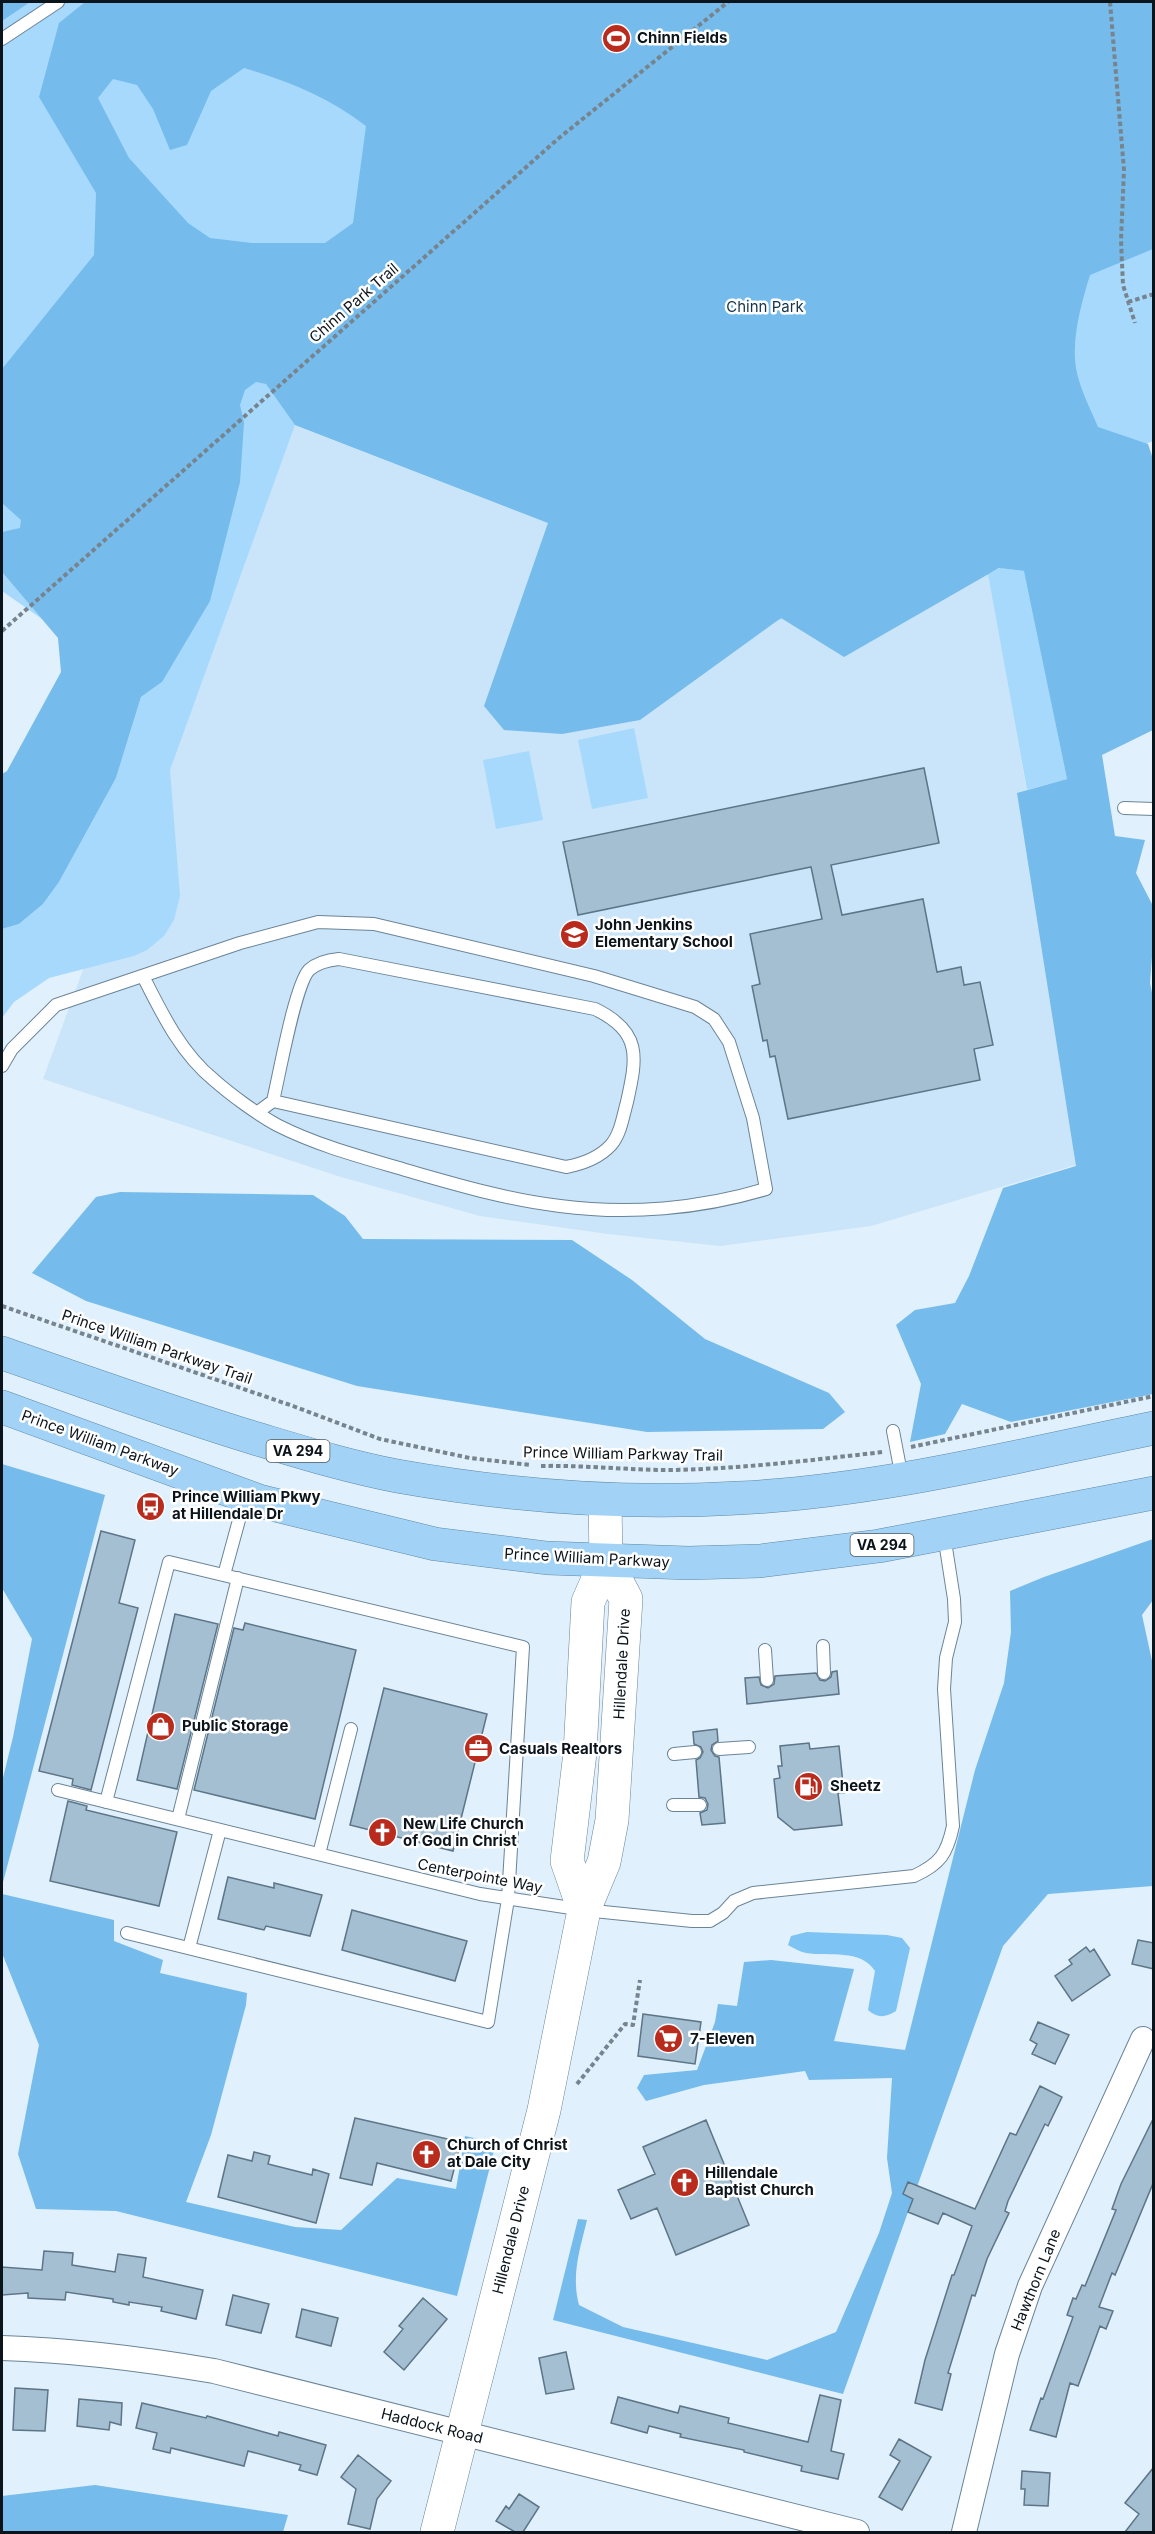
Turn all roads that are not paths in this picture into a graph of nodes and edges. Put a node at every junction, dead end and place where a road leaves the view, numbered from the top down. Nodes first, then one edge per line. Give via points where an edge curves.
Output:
1 (58, 2) edge
2 (2, 39) edge
3 (1124, 808) dead end
4 (1154, 809) edge
5 (143, 976) junction
6 (2, 1066) edge
7 (273, 1101) junction
8 (258, 1112) junction
9 (2, 1353) edge
10 (2, 1407) edge
11 (1154, 1428) edge
12 (893, 1431) dead end
13 (899, 1465) junction
14 (1154, 1493) edge
15 (246, 1496) junction
16 (605, 1500) junction
17 (944, 1534) junction
18 (606, 1561) junction
19 (224, 1575) junction
20 (238, 1578) junction
21 (823, 1646) dead end
22 (765, 1650) dead end
23 (824, 1673) dead end
24 (767, 1680) dead end
25 (351, 1729) dead end
26 (749, 1747) dead end
27 (719, 1749) dead end
28 (695, 1752) dead end
29 (674, 1754) dead end
30 (58, 1790) dead end
31 (106, 1802) junction
32 (673, 1805) dead end
33 (700, 1805) dead end
34 (178, 1819) junction
35 (220, 1830) junction
36 (319, 1854) junction
37 (508, 1899) junction
38 (584, 1910) junction
39 (128, 1933) dead end
40 (189, 1948) junction
41 (1143, 2039) dead end
42 (2, 2348) edge
43 (462, 2433) junction
44 (437, 2532) edge
45 (857, 2532) edge
46 (964, 2532) edge

1 - 2 lane
3 - 4 lane
5 - 6 lane via 56,1005 12,1049
5 - 8 lane via 185,1050 213,1080
5 - 8 lane via 318,922 374,924 594,976 694,1007 714,1019 729,1042 753,1118 766,1189 687,1206 633,1210 560,1206 465,1187 338,1150 276,1124
7 - 7 lane via 566,1167 596,1157 611,1144 621,1125 635,1063 623,1028 595,1010 339,958 316,964 308,971 299,992
7 - 8 lane
9 - 16 highway, VA 294 via 201,1421 347,1464 517,1493
10 - 15 highway, Prince William Parkway / VA 294
11 - 13 highway, VA 294
12 - 13 lane
13 - 16 highway, VA 294 via 840,1489 741,1498
14 - 17 highway, Prince William Parkway / VA 294
15 - 18 highway, Prince William Parkway / VA 294 via 435,1544 540,1558
15 - 19 lane
16 - 18 main road
17 - 18 highway, Prince William Parkway / VA 294 via 760,1561
17 - 38 lane, Centerpointe Way via 955,1622 946,1658 944,1689 953,1826 949,1845 940,1859 914,1876 753,1893 734,1901 710,1920 692,1922
18 - 38 main road via 588,1602 580,1753 567,1861
19 - 20 lane
19 - 31 lane via 170,1562
20 - 34 lane
20 - 37 lane via 523,1647
21 - 23 lane
22 - 24 lane
25 - 36 lane
26 - 27 lane
28 - 29 lane
30 - 31 lane, Centerpointe Way
31 - 34 lane, Centerpointe Way
32 - 33 lane
34 - 35 lane, Centerpointe Way
35 - 36 lane, Centerpointe Way
35 - 40 lane
36 - 37 lane, Centerpointe Way
37 - 38 lane, Centerpointe Way
37 - 40 lane via 488,2022
38 - 43 main road, Hillendale Drive via 544,2110
39 - 40 lane
41 - 46 street, Hawthorn Lane via 1030,2286 1007,2354
42 - 43 street, Haddock Road via 145,2359 214,2371
43 - 44 main road, Hillendale Drive
43 - 45 street, Haddock Road

